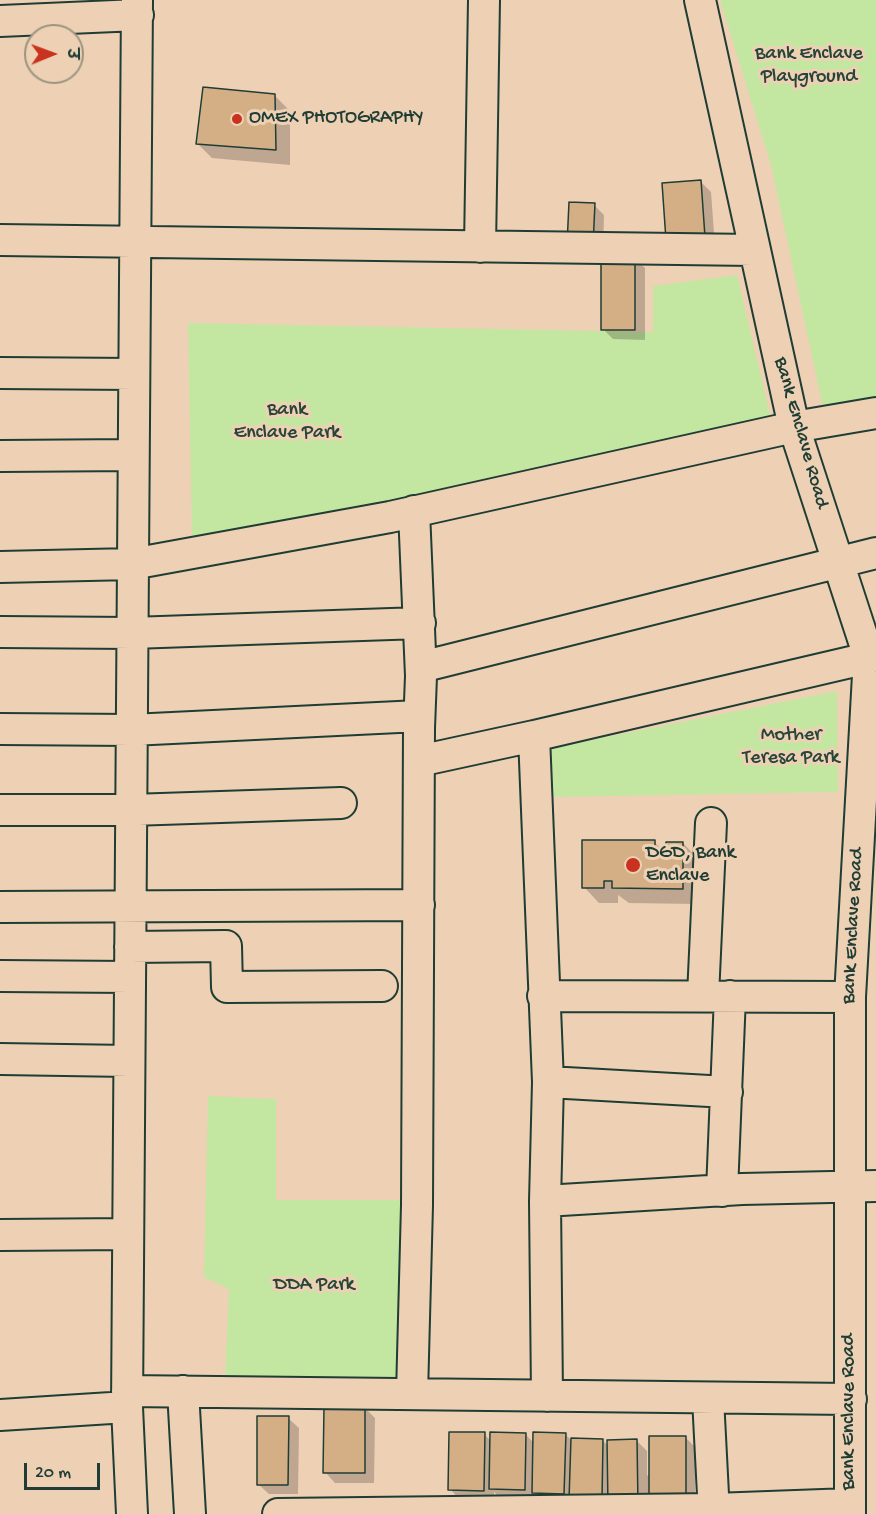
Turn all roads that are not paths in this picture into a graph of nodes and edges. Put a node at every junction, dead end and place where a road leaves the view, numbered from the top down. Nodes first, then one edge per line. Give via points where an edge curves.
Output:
1 (484, 0) edge
2 (700, 0) edge
3 (138, 8) edge
4 (0, 21) edge
5 (0, 240) edge
6 (135, 244) junction
7 (480, 247) junction
8 (753, 250) junction
9 (0, 372) edge
10 (134, 375) junction
11 (876, 413) edge
12 (794, 427) junction
13 (133, 455) junction
14 (0, 456) edge
15 (414, 511) junction
16 (876, 553) edge
17 (838, 561) junction
18 (132, 564) junction
19 (0, 567) edge
20 (420, 623) junction
21 (0, 632) edge
22 (132, 633) junction
23 (873, 656) edge
24 (421, 667) junction
25 (419, 716) junction
26 (0, 729) edge
27 (131, 730) junction
28 (534, 736) junction
29 (419, 761) junction
30 (341, 803) dead end
31 (0, 810) edge
32 (131, 810) junction
33 (711, 823) dead end
34 (420, 905) junction
35 (130, 906) junction
36 (0, 907) edge
37 (130, 947) junction
38 (0, 976) edge
39 (130, 977) junction
40 (382, 986) dead end
41 (543, 996) junction
42 (717, 996) junction
43 (850, 997) junction
44 (0, 1059) edge
45 (129, 1061) junction
46 (548, 1082) junction
47 (727, 1092) junction
48 (863, 1186) edge
49 (723, 1191) junction
50 (545, 1201) junction
51 (128, 1234) junction
52 (0, 1235) edge
53 (183, 1391) junction
54 (412, 1394) junction
55 (547, 1396) junction
56 (708, 1398) junction
57 (127, 1399) junction
58 (851, 1399) junction
59 (0, 1415) edge
60 (850, 1509) edge
61 (714, 1511) edge
62 (132, 1514) edge
63 (190, 1514) edge
64 (278, 1514) edge

1 - 7 street
2 - 8 street, Bank Enclave Road
3 - 4 street
3 - 6 street
5 - 6 street
6 - 7 street
6 - 10 street
7 - 8 street
8 - 12 street, Bank Enclave Road
9 - 10 street
10 - 13 street
11 - 12 street
12 - 15 street
12 - 17 street, Bank Enclave Road
13 - 14 street
13 - 18 street
15 - 18 street
15 - 20 street
16 - 17 street
17 - 23 street, Bank Enclave Road
17 - 24 street
18 - 19 street
18 - 22 street
20 - 22 street
20 - 24 street
21 - 22 street
22 - 27 street
23 - 28 street
23 - 43 street, Bank Enclave Road
24 - 25 street
25 - 27 street
25 - 29 street
26 - 27 street
27 - 32 street
28 - 29 street
28 - 41 street
29 - 34 street
30 - 32 street
31 - 32 street
32 - 35 street
33 - 42 street
34 - 35 street
34 - 54 street
35 - 36 street
35 - 37 street
37 - 39 street
37 - 40 street via 226,946 227,987
38 - 39 street
39 - 45 street
41 - 42 street
41 - 46 street
42 - 43 street
42 - 47 street
43 - 48 street, Bank Enclave Road
44 - 45 street
45 - 51 street
46 - 47 street
46 - 50 street
47 - 49 street
48 - 49 street
48 - 58 street, Bank Enclave Road
49 - 50 street
50 - 55 street
51 - 52 street
51 - 57 street
53 - 54 street
53 - 57 street
53 - 63 street
54 - 55 street
55 - 56 street
56 - 58 street
56 - 61 street
57 - 59 street
57 - 62 street
58 - 60 street, Bank Enclave Road
60 - 61 street
61 - 64 street

